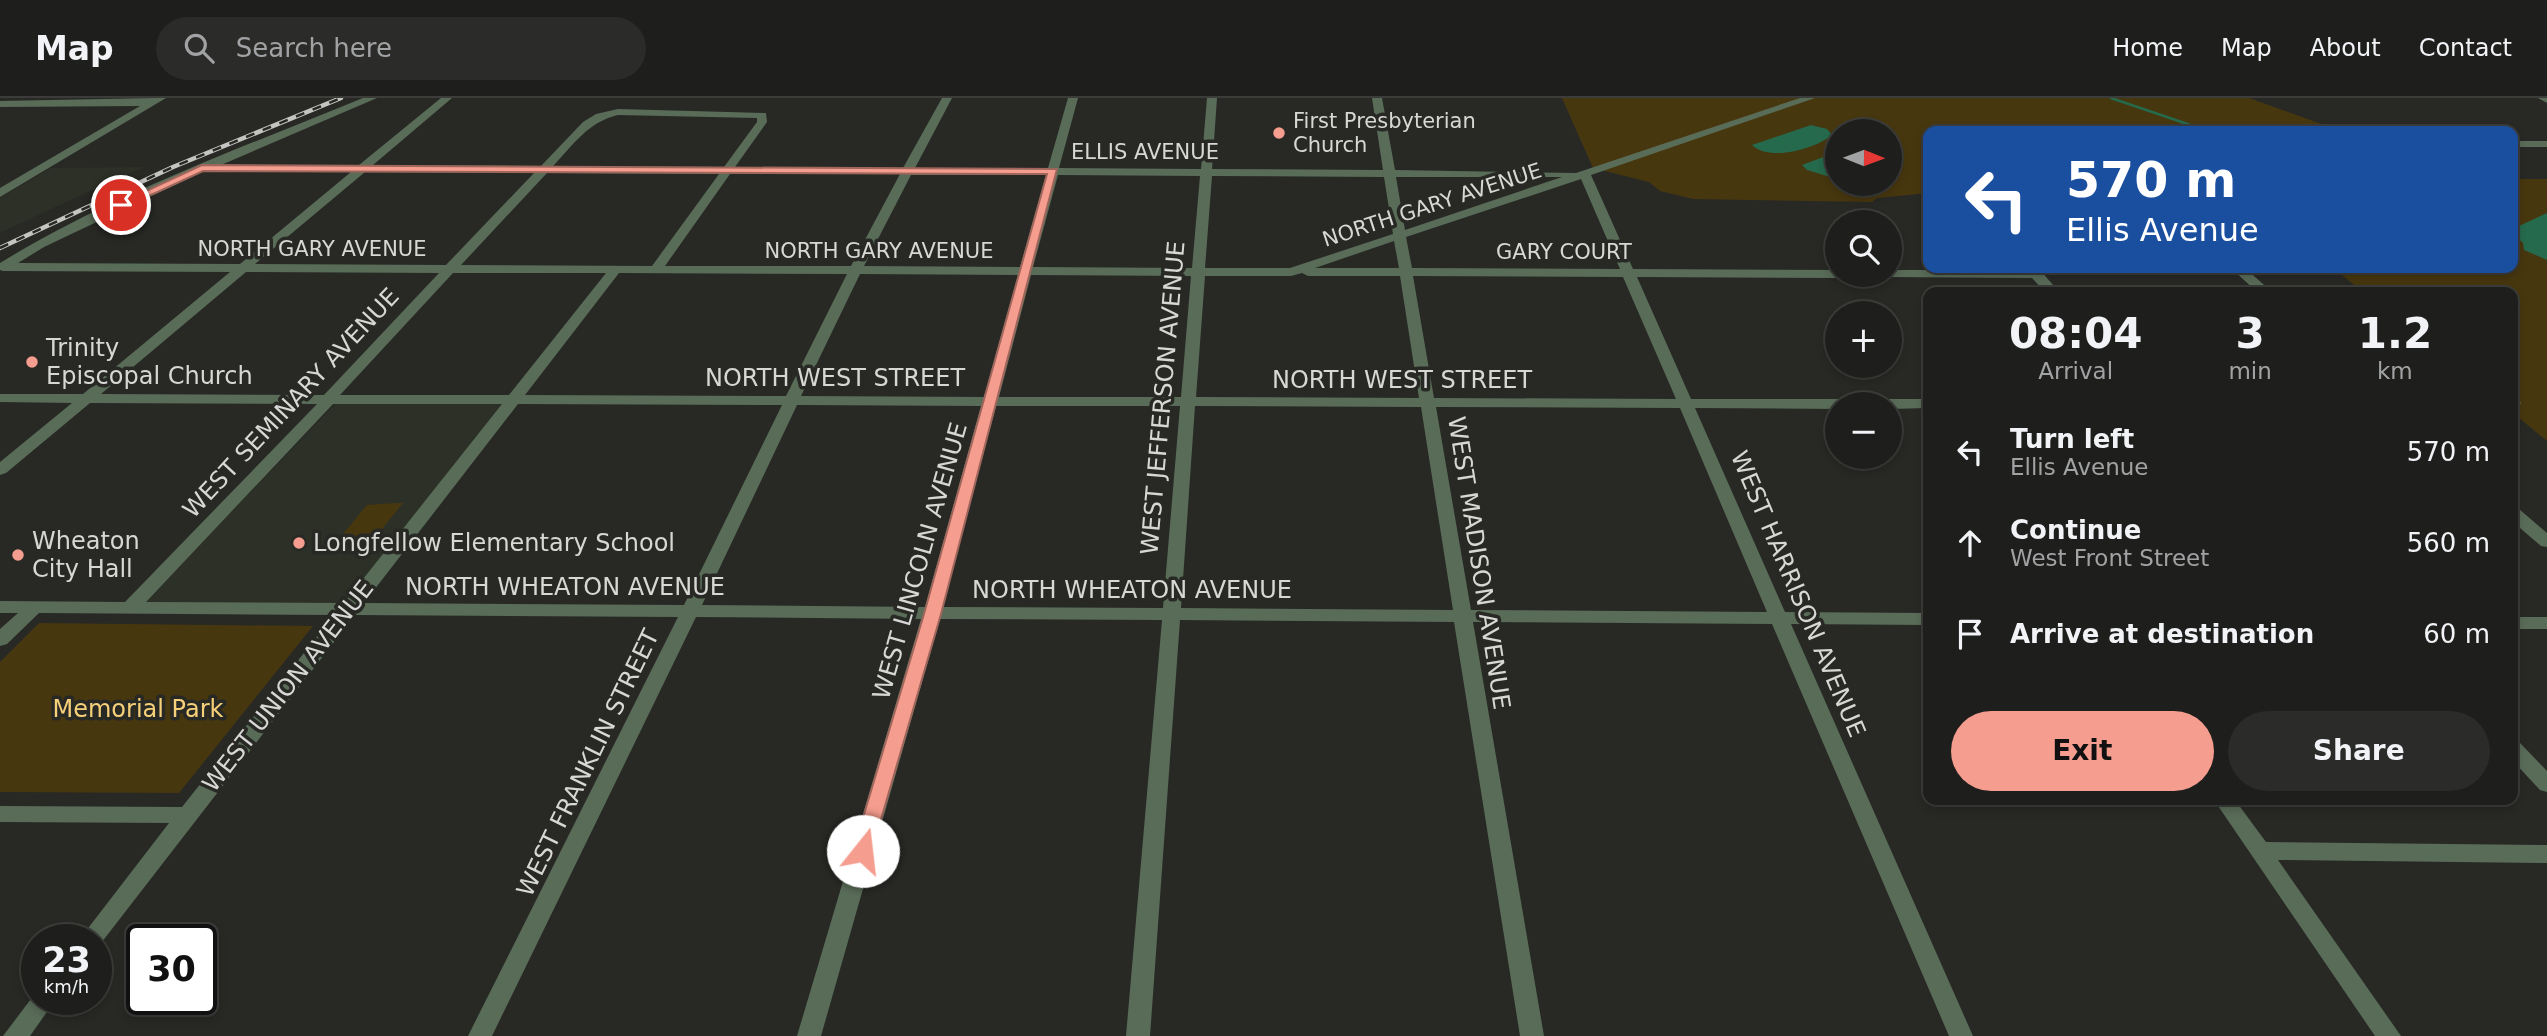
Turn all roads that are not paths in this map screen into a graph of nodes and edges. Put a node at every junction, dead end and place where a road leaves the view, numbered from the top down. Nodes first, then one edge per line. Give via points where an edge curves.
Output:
1 (372, 98) edge
2 (447, 98) edge
3 (947, 98) edge
4 (1073, 98) edge
5 (1212, 98) edge
6 (1377, 98) edge
7 (1810, 98) edge
8 (156, 101) edge
9 (0, 104) edge
10 (2518, 144) edge
11 (2547, 144) edge
12 (202, 168) junction
13 (363, 168) junction
14 (545, 169) junction
15 (727, 170) junction
16 (906, 170) junction
17 (1053, 171) junction
18 (1206, 171) junction
19 (1389, 172) junction
20 (1585, 174) junction
21 (0, 193) edge
22 (1401, 236) junction
23 (1, 268) edge
24 (244, 268) junction
25 (452, 268) junction
26 (616, 269) junction
27 (656, 269) junction
28 (858, 270) junction
29 (1026, 270) junction
30 (1198, 271) junction
31 (1291, 272) junction
32 (1406, 272) junction
33 (1629, 273) junction
34 (2243, 273) edge
35 (1825, 274) edge
36 (1902, 274) edge
37 (2048, 287) edge
38 (2259, 287) edge
39 (0, 398) edge
40 (87, 398) junction
41 (328, 399) junction
42 (516, 399) junction
43 (791, 401) junction
44 (990, 401) junction
45 (1188, 402) junction
46 (1428, 403) junction
47 (1687, 404) junction
48 (1825, 404) edge
49 (1902, 404) edge
50 (1923, 404) edge
51 (0, 470) edge
52 (2518, 517) edge
53 (2547, 542) edge
54 (0, 607) edge
55 (34, 608) junction
56 (130, 608) junction
57 (347, 610) junction
58 (690, 612) junction
59 (932, 614) junction
60 (1171, 615) junction
61 (1461, 617) junction
62 (1780, 618) junction
63 (1923, 620) edge
64 (2518, 623) edge
65 (2547, 624) edge
66 (0, 640) edge
67 (2518, 753) edge
68 (2547, 784) edge
69 (2228, 805) edge
70 (0, 814) edge
71 (188, 814) junction
72 (2260, 851) junction
73 (2547, 854) edge
74 (102, 924) edge
75 (31, 1015) edge
76 (15, 1036) edge
77 (480, 1036) edge
78 (809, 1036) edge
79 (1138, 1036) edge
80 (1532, 1036) edge
81 (1961, 1036) edge
82 (2389, 1036) edge

1 - 12 street
2 - 13 street
3 - 16 street, WEST FRANKLIN STREET
4 - 17 street, WEST LINCOLN AVENUE
5 - 18 street, WEST JEFFERSON AVENUE
6 - 19 street, WEST MADISON AVENUE
7 - 20 street, NORTH GARY AVENUE
8 - 9 street
8 - 21 street
10 - 11 street
12 - 13 street, ELLIS AVENUE
12 - 23 street via 40,244
13 - 14 street, ELLIS AVENUE
13 - 24 street
14 - 15 street, ELLIS AVENUE
14 - 15 street, WEST SEMINARY AVENUE via 596,117 624,112 762,115 762,122
14 - 25 street, WEST SEMINARY AVENUE
15 - 16 street, ELLIS AVENUE
15 - 27 street
16 - 17 street, ELLIS AVENUE
16 - 28 street, WEST FRANKLIN STREET
17 - 18 street, ELLIS AVENUE
17 - 29 street, WEST LINCOLN AVENUE
18 - 19 street, ELLIS AVENUE
18 - 30 street, WEST JEFFERSON AVENUE
19 - 20 street, ELLIS AVENUE
19 - 22 street, WEST MADISON AVENUE
20 - 22 street, NORTH GARY AVENUE
20 - 33 street, WEST HARRISON AVENUE
22 - 31 street, NORTH GARY AVENUE
22 - 32 street, WEST MADISON AVENUE
23 - 24 street, NORTH GARY AVENUE
24 - 25 street, NORTH GARY AVENUE
24 - 40 street
25 - 26 street, NORTH GARY AVENUE
25 - 41 street, WEST SEMINARY AVENUE
26 - 27 street, NORTH GARY AVENUE
26 - 42 street, WEST UNION AVENUE
27 - 28 street, NORTH GARY AVENUE
28 - 29 street, NORTH GARY AVENUE
28 - 43 street, WEST FRANKLIN STREET
29 - 30 street, NORTH GARY AVENUE
29 - 44 street, WEST LINCOLN AVENUE
30 - 31 street, NORTH GARY AVENUE
30 - 45 street, WEST JEFFERSON AVENUE
31 - 32 street, GARY COURT
32 - 33 street, GARY COURT
32 - 46 street, WEST MADISON AVENUE
33 - 35 street, GARY COURT
33 - 47 street, WEST HARRISON AVENUE
34 - 38 street
36 - 37 street via 2036,274
39 - 40 street, NORTH WEST STREET
40 - 41 street, NORTH WEST STREET
40 - 51 street
41 - 42 street, NORTH WEST STREET
41 - 56 street, WEST SEMINARY AVENUE
42 - 43 street, NORTH WEST STREET
42 - 57 street, WEST UNION AVENUE
43 - 44 street, NORTH WEST STREET
43 - 58 street, WEST FRANKLIN STREET
44 - 45 street, NORTH WEST STREET
44 - 59 street, WEST LINCOLN AVENUE
45 - 46 street, NORTH WEST STREET
45 - 60 street, WEST JEFFERSON AVENUE
46 - 47 street, NORTH WEST STREET
46 - 61 street, WEST MADISON AVENUE
47 - 48 street, NORTH WEST STREET
47 - 62 street, WEST HARRISON AVENUE
49 - 50 street
52 - 53 street
54 - 55 street, NORTH WHEATON AVENUE
55 - 56 street, NORTH WHEATON AVENUE
55 - 66 street
56 - 57 street, NORTH WHEATON AVENUE
57 - 58 street, NORTH WHEATON AVENUE
57 - 71 street, WEST UNION AVENUE
58 - 59 street, NORTH WHEATON AVENUE
58 - 77 street, WEST FRANKLIN STREET
59 - 60 street, NORTH WHEATON AVENUE
59 - 78 street, WEST LINCOLN AVENUE
60 - 61 street, NORTH WHEATON AVENUE
60 - 79 street, WEST JEFFERSON AVENUE
61 - 62 street, NORTH WHEATON AVENUE
61 - 80 street, WEST MADISON AVENUE
62 - 63 street, NORTH WHEATON AVENUE
62 - 81 street, WEST HARRISON AVENUE
64 - 65 street
67 - 68 street
69 - 72 street
70 - 71 street
71 - 74 street, WEST UNION AVENUE
72 - 73 street
72 - 82 street
75 - 76 street

